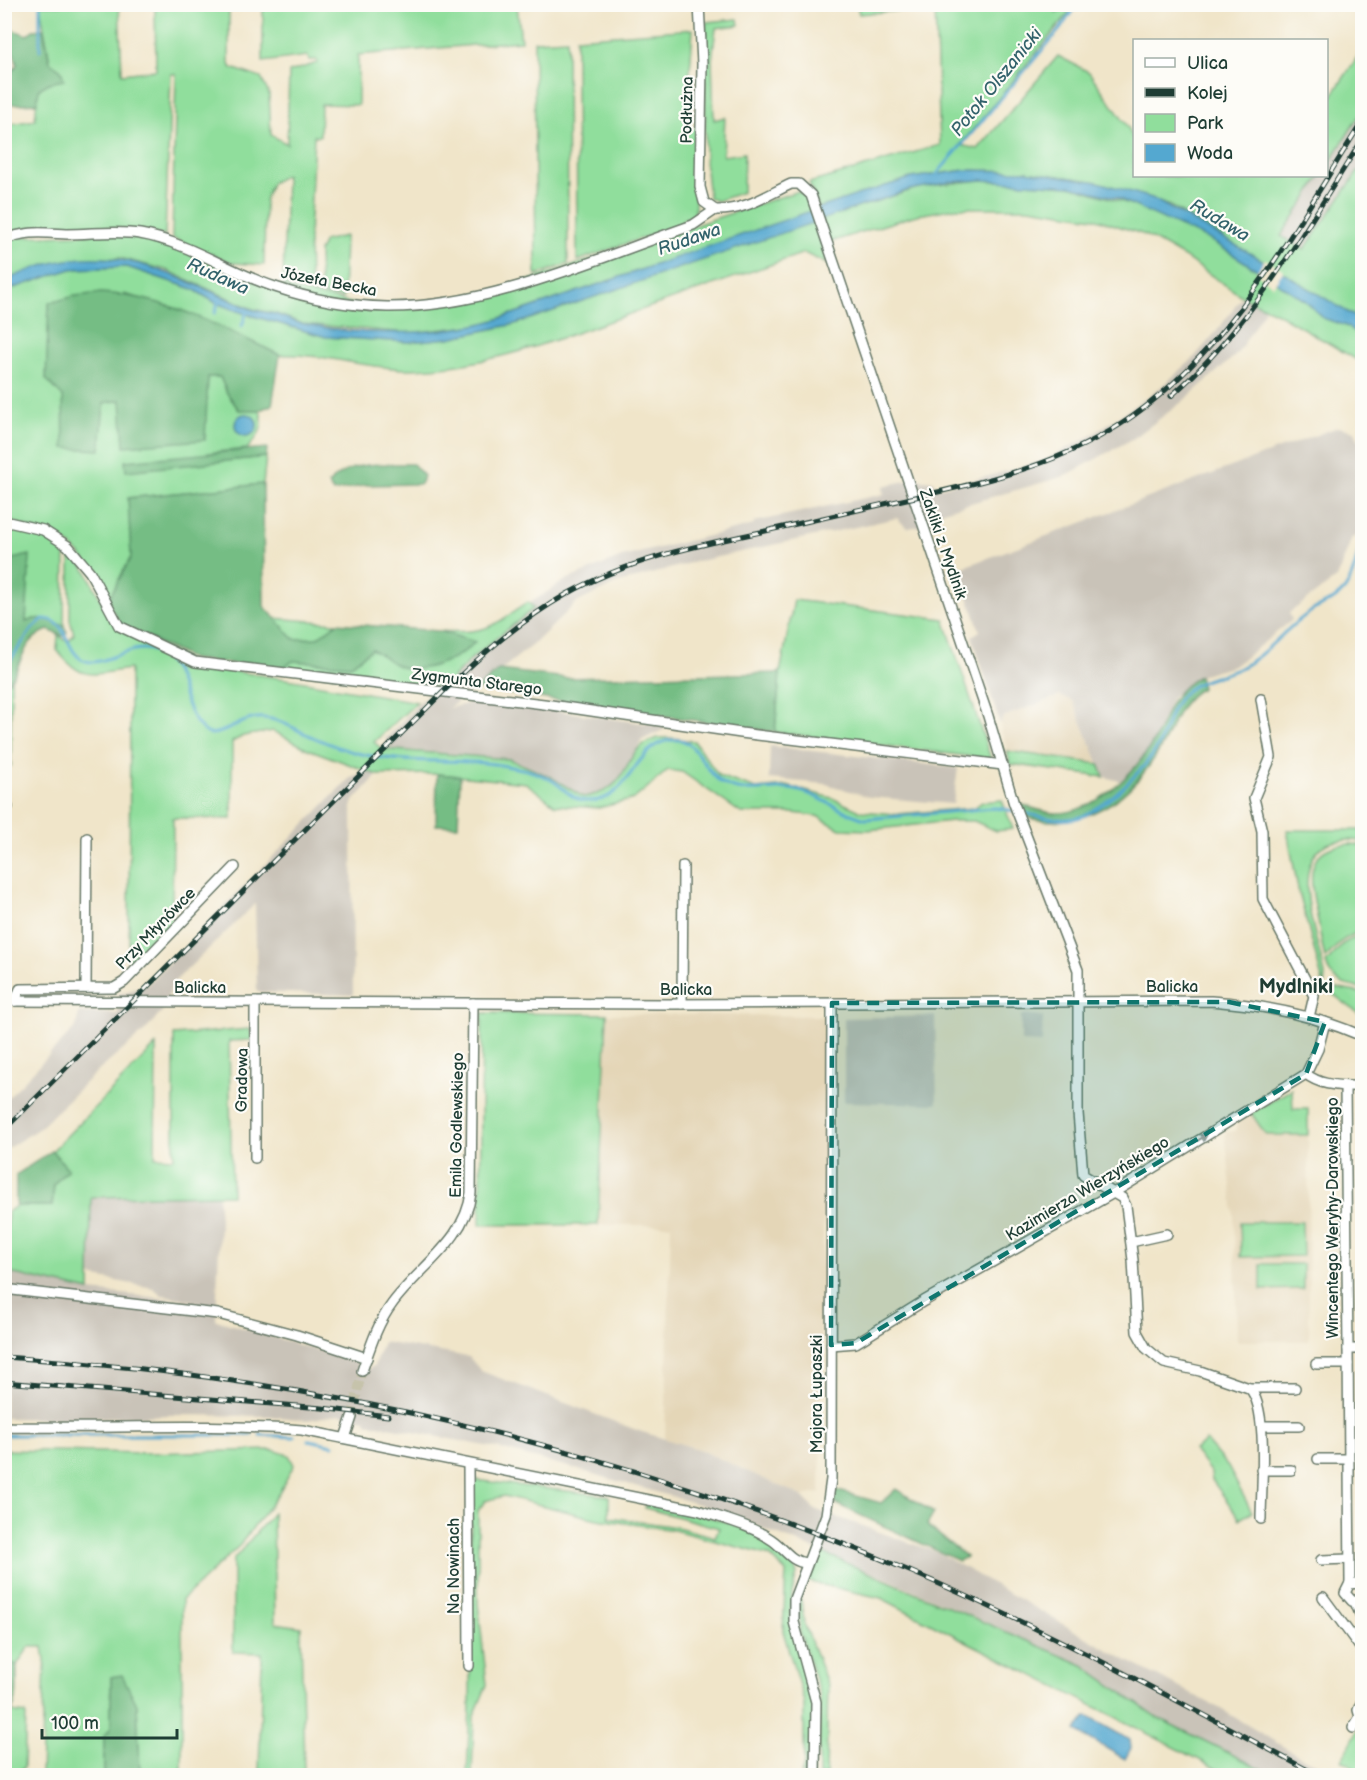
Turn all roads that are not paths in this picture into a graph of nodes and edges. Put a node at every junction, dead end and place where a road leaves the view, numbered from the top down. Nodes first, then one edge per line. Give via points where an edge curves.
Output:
1 (699, 4) edge
2 (715, 210) junction
3 (4, 240) edge
4 (4, 521) edge
5 (1261, 699) dead end
6 (1003, 765) junction
7 (87, 838) dead end
8 (683, 866) dead end
9 (235, 867) dead end
10 (86, 988) junction
11 (4, 1001) edge
12 (15, 1001) junction
13 (255, 1002) junction
14 (1079, 1002) junction
15 (473, 1003) junction
16 (682, 1004) junction
17 (831, 1004) junction
18 (1310, 1017) junction
19 (1325, 1022) junction
20 (1362, 1036) edge
21 (1306, 1074) junction
22 (1346, 1087) junction
23 (1362, 1087) edge
24 (255, 1158) dead end
25 (1115, 1192) junction
26 (1167, 1234) dead end
27 (1131, 1242) junction
28 (4, 1290) edge
29 (831, 1345) junction
30 (1348, 1349) junction
31 (1362, 1349) edge
32 (366, 1358) junction
33 (1316, 1364) dead end
34 (1348, 1364) junction
35 (362, 1371) tunnel mouth
36 (1249, 1388) junction
37 (1295, 1388) dead end
38 (352, 1417) tunnel mouth
39 (1262, 1426) junction
40 (1299, 1426) dead end
41 (4, 1427) edge
42 (345, 1438) junction
43 (1318, 1459) dead end
44 (1348, 1459) junction
45 (468, 1465) junction
46 (1261, 1470) junction
47 (1291, 1470) dead end
48 (1261, 1519) dead end
49 (1349, 1559) junction
50 (1321, 1560) dead end
51 (807, 1563) junction
52 (1350, 1583) junction
53 (1362, 1584) edge
54 (1323, 1597) dead end
55 (1356, 1601) edge
56 (1338, 1616) junction
57 (1362, 1618) edge
58 (1362, 1650) edge
59 (469, 1666) dead end
60 (1362, 1701) edge
61 (1353, 1728) dead end
62 (815, 1776) edge

1 - 2 street, Podłużna via 700,187 704,202
2 - 3 street, Józefa Becka via 693,225 513,288 472,299 413,306 357,305 299,294 141,234 31,232
2 - 6 street, Zakliki z Mydlnik via 730,211 750,205 791,184 799,184 811,195
4 - 6 street, Zygmunta Starego via 43,530 68,546 90,572 118,626 195,662
5 - 18 street via 1271,757 1254,798 1262,831 1263,899 1314,996
6 - 14 street, Zakliki z Mydlnik via 1074,955
7 - 10 street, Przy Młynówce
8 - 16 street
9 - 10 street, Przy Młynówce via 124,982 114,988
10 - 12 street, Przy Młynówce via 20,989
11 - 12 street, Balicka
12 - 13 street, Balicka
13 - 15 street, Balicka
13 - 24 street, Gradowa
14 - 17 street, Balicka
14 - 18 street, Balicka via 1211,1001
14 - 25 street, Zakliki z Mydlnik via 1080,1164 1088,1180
15 - 16 street, Balicka
15 - 32 street, Emila Godlewskiego via 471,1193 467,1216 390,1306
16 - 17 street, Balicka
17 - 29 street, Majora Łupaszki
18 - 19 street, Balicka
19 - 20 street, Balicka
19 - 21 street
21 - 22 street
25 -> 21 street, Kazimierza Wierzyńskiego
22 - 23 street
22 - 30 street, Wincentego Weryhy-Darowskiego
25 - 27 street via 1126,1206
25 - 29 street, Kazimierza Wierzyńskiego via 856,1343
26 - 27 street
27 - 36 street via 1137,1332 1146,1348 1164,1363
28 - 32 street via 218,1314
29 - 51 street, Majora Łupaszki via 831,1479 826,1515
30 - 31 street, Wincentego Weryhy-Darowskiego
30 - 34 street, Wincentego Weryhy-Darowskiego
32 - 35 street, Emila Godlewskiego
33 - 34 street
34 - 44 street, Wincentego Weryhy-Darowskiego
36 - 37 street
36 - 39 street via 1260,1406
38 - 42 street
39 - 40 street
39 - 46 street
41 - 42 street via 236,1425
42 - 45 street
43 - 44 street
44 - 49 street, Wincentego Weryhy-Darowskiego
45 - 51 street via 698,1510 756,1530 794,1560
45 - 59 street, Na Nowinach
46 - 47 street
46 - 48 street
49 - 50 street
49 - 52 street, Wincentego Weryhy-Darowskiego
51 - 62 street, Majora Łupaszki via 794,1599 794,1612 816,1702
52 - 53 street
52 - 55 street, Wincentego Weryhy-Darowskiego via 1345,1593
54 - 56 street
55 - 56 street
55 - 57 street, Wincentego Weryhy-Darowskiego
56 - 58 street
60 - 61 street via 1360,1717

